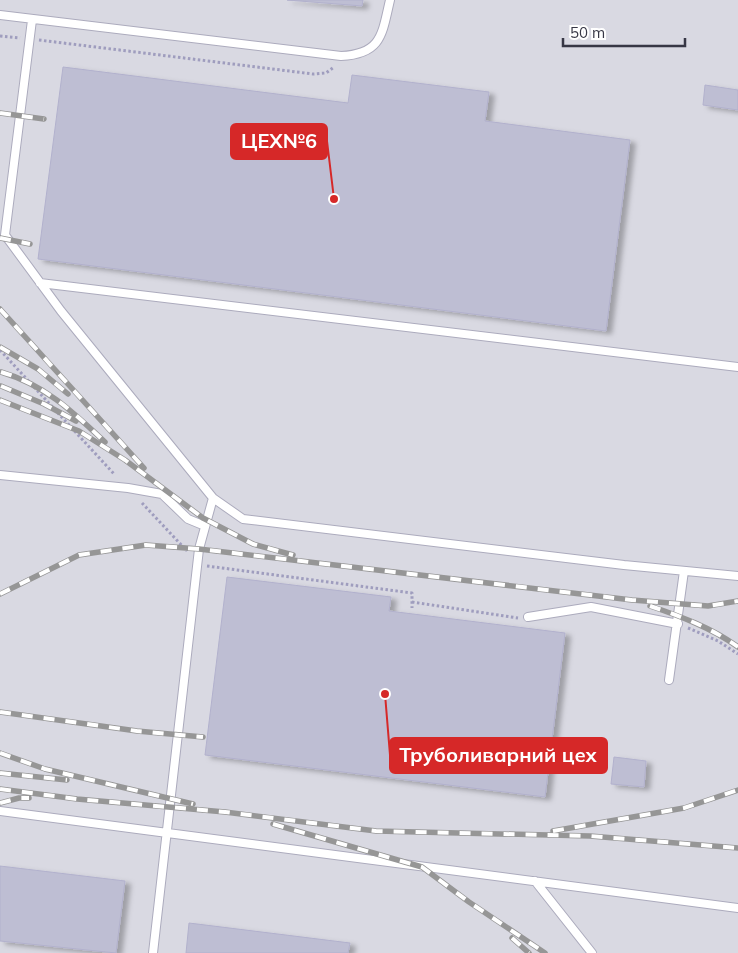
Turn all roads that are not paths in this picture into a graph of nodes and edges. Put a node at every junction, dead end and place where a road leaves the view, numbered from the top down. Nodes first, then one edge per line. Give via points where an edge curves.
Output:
1 (390, 0) edge
2 (0, 15) edge
3 (32, 20) junction
4 (40, 284) junction
5 (738, 367) edge
6 (0, 475) edge
7 (213, 498) junction
8 (205, 526) junction
9 (684, 571) junction
10 (738, 576) edge
11 (528, 617) road end
12 (678, 624) junction
13 (669, 680) dead end
14 (0, 811) edge
15 (166, 833) junction
16 (535, 881) junction
17 (738, 908) edge
18 (154, 953) edge
19 (592, 953) edge

1 - 3 lane via 380,39 356,56
2 - 3 lane
3 - 4 lane via 6,235
4 - 5 lane
4 - 7 lane
6 - 8 lane via 162,494 188,519
7 - 8 lane
7 - 9 lane via 243,519
8 - 15 lane
9 - 10 lane
9 - 12 lane
11 - 12 lane via 592,607
12 - 13 lane
14 - 15 lane
15 - 16 lane
15 - 18 lane
16 - 17 lane
16 - 19 lane

